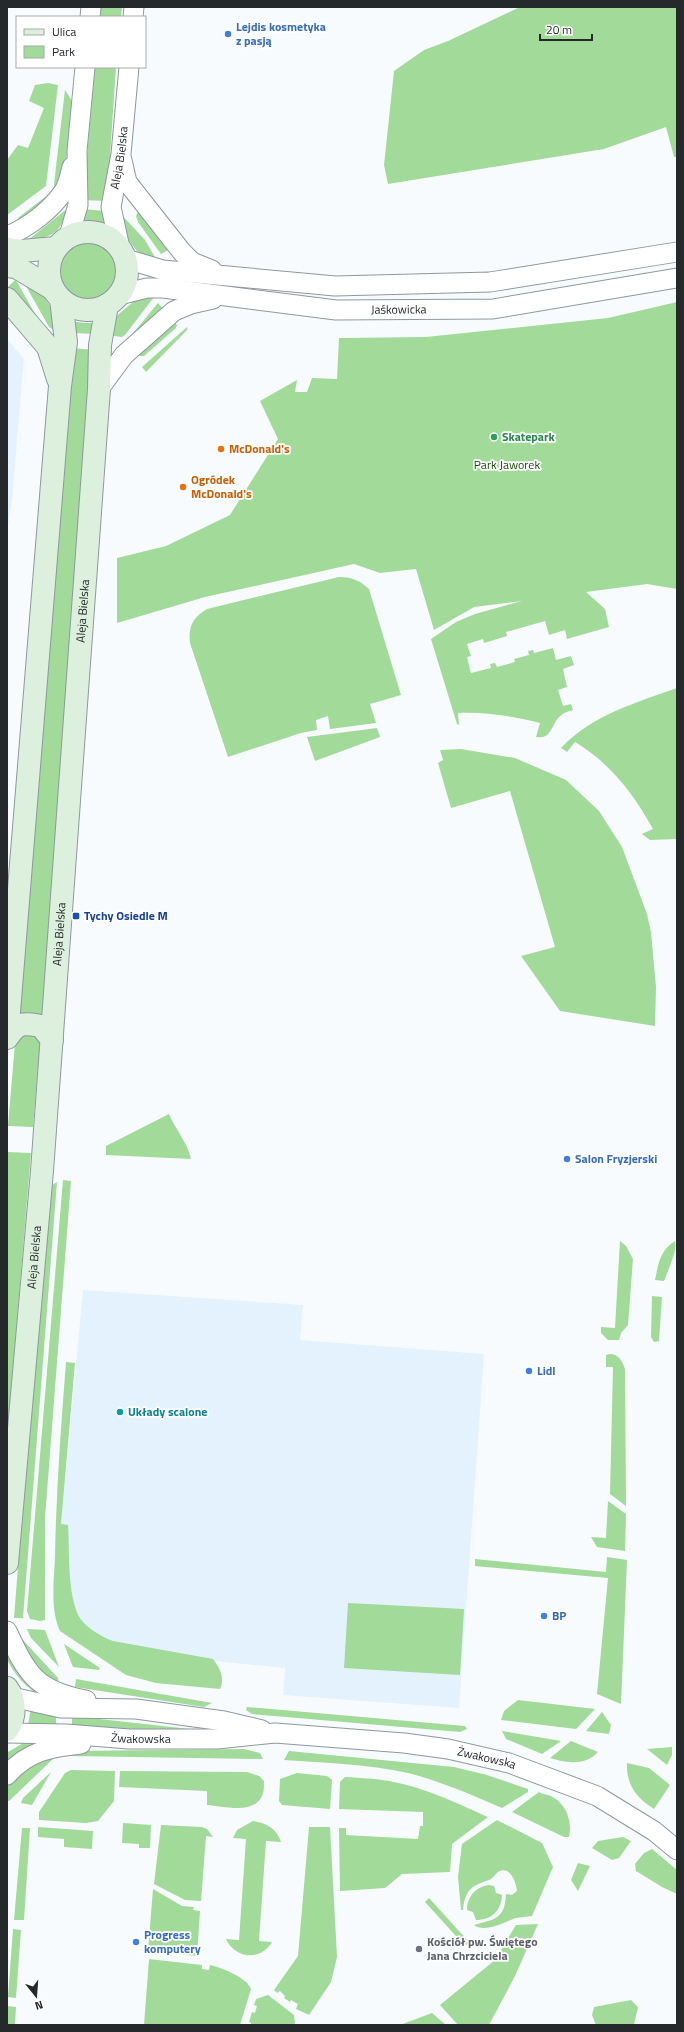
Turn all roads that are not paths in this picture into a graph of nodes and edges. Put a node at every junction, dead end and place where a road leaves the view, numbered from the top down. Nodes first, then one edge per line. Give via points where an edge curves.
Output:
1 (85, 68) edge
2 (129, 68) edge
3 (77, 150) junction
4 (121, 154) junction
5 (7, 236) edge
6 (63, 242) junction
7 (7, 249) edge
8 (677, 252) edge
9 (123, 254) junction
10 (7, 266) edge
11 (226, 276) junction
12 (677, 278) edge
13 (57, 294) junction
14 (228, 296) junction
15 (7, 299) edge
16 (113, 300) junction
17 (60, 386) junction
18 (99, 389) junction
19 (7, 1037) edge
20 (52, 1040) junction
21 (7, 1563) edge
22 (7, 1630) edge
23 (10, 1693) edge
24 (136, 1709) junction
25 (7, 1730) edge
26 (7, 1733) edge
27 (275, 1734) junction
28 (129, 1739) junction
29 (7, 1775) edge
30 (677, 1850) edge

1 - 3 street
2 - 4 street, Aleja Bielska
3 - 5 street via 65,190 44,213
3 - 6 street via 78,205
4 - 9 street, Aleja Bielska via 111,208
4 - 11 street via 127,182 182,252 192,262
6 - 7 main road via 21,251
6 - 9 main road via 80,232 102,234 112,240
6 - 13 main road via 51,257 49,268 50,279
8 - 11 street, Jaśkowicka via 490,282 335,286
9 - 11 street, Jaśkowicka via 163,270
9 - 16 main road via 127,271 125,284
10 - 13 main road via 16,267
12 - 14 street, Jaśkowicka via 493,309 336,310
13 - 16 main road via 71,306 83,310 96,309
13 - 17 main road via 66,342
14 - 16 street, Jaśkowicka via 147,288
14 - 18 street via 191,304 174,311 124,355
15 - 17 main road via 48,347
16 - 18 main road, Aleja Bielska via 100,345
17 - 19 main road
18 - 20 main road, Aleja Bielska
19 - 20 main road via 15,1026 25,1023 41,1026
20 - 21 main road, Aleja Bielska
22 - 24 street via 31,1674 49,1690 67,1696
23 - 24 street, Żwakowska via 62,1708
23 - 25 main road via 13,1716
24 - 27 street, Żwakowska via 224,1721
26 - 28 street, Żwakowska
27 - 28 street, Żwakowska via 217,1739
27 - 30 street, Żwakowska via 404,1743 448,1749 509,1763 597,1796 650,1829
28 - 29 street via 60,1746 38,1751

